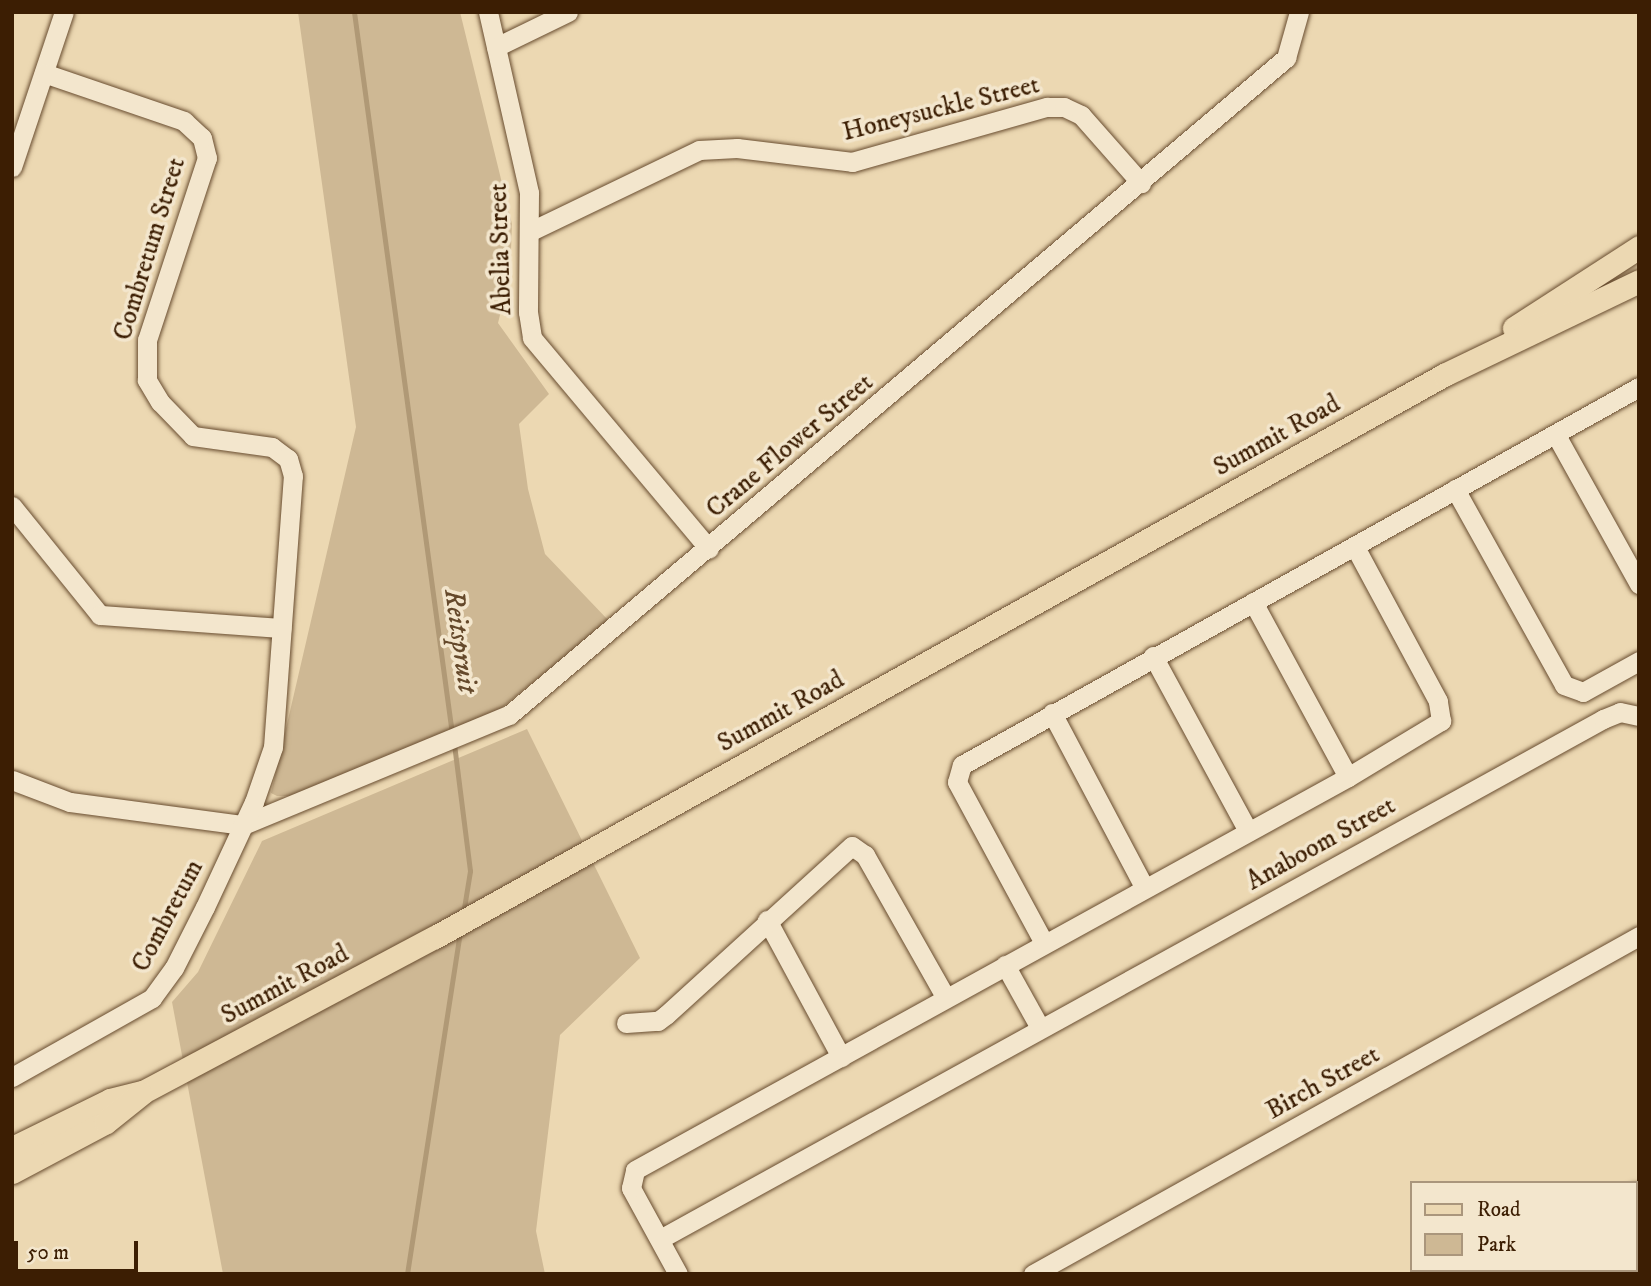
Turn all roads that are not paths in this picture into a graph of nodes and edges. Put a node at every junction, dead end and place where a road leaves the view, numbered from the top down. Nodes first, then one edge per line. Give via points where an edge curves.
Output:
1 (64, 12) edge
2 (488, 12) edge
3 (568, 12) edge
4 (1299, 12) edge
5 (496, 47) junction
6 (44, 73) junction
7 (12, 167) edge
8 (1141, 183) junction
9 (531, 230) junction
10 (1639, 247) edge
11 (1639, 281) edge
12 (1444, 375) junction
13 (1639, 387) edge
14 (1556, 435) junction
15 (1455, 489) junction
16 (12, 506) edge
17 (1355, 547) junction
18 (709, 550) junction
19 (1639, 584) edge
20 (1253, 602) junction
21 (282, 628) junction
22 (1153, 656) junction
23 (1639, 660) edge
24 (1052, 713) junction
25 (1639, 716) edge
26 (1348, 777) junction
27 (12, 780) edge
28 (243, 825) junction
29 (1248, 831) junction
30 (1144, 887) junction
31 (767, 920) junction
32 (1639, 936) edge
33 (1044, 943) junction
34 (1005, 965) junction
35 (946, 998) junction
36 (626, 1023) dead end
37 (1040, 1028) junction
38 (841, 1057) junction
39 (12, 1077) edge
40 (143, 1092) junction
41 (12, 1148) edge
42 (12, 1172) edge
43 (660, 1240) junction
44 (678, 1274) edge
45 (1033, 1274) edge

1 - 6 street
2 - 5 street, Abelia Street
3 - 5 street
4 - 8 street, Crane Flower Street via 1286,58
5 - 9 street, Abelia Street via 527,181
6 - 7 street
6 - 21 street, Combretum Street via 184,121 205,144 207,158 149,332 144,365 157,397 193,436 272,447 291,464
8 - 9 street, Honeysuckle Street via 1081,115 1064,107 1047,107 852,162 737,148 699,150
8 - 18 street, Crane Flower Street
9 - 18 street, Abelia Street via 528,312 537,348
10 - 12 main road, Summit Road
11 - 12 main road, Summit Road
12 - 40 main road, Summit Road via 435,937
13 - 14 street
14 - 15 street
14 - 19 street
15 - 17 street
15 - 23 street via 1564,685 1583,692
16 - 21 street via 100,615
17 - 20 street
17 - 26 street via 1443,715 1437,724
18 - 28 street, Crane Flower Street via 504,717
20 - 22 street
20 - 26 street
21 - 28 street, Combretum Street via 273,747
22 - 24 street
22 - 29 street
24 - 30 street
24 - 33 street via 967,761 956,778
25 - 37 street, Anaboom Street via 1620,712 1603,719
26 - 29 street
27 - 28 street via 70,802
28 - 39 street, Combretum via 184,951 157,993
29 - 30 street
30 - 33 street
31 - 35 street via 844,849 857,848
31 - 36 street via 666,1016 659,1021
31 - 38 street
32 - 45 street, Birch Street
33 - 34 street
34 - 35 street
34 - 37 street
35 - 38 street
37 - 43 street, Anaboom Street
38 - 43 street via 635,1170 631,1188
40 - 41 main road, Summit Road via 110,1100
40 - 42 main road, Summit Road via 120,1114
43 - 44 street

